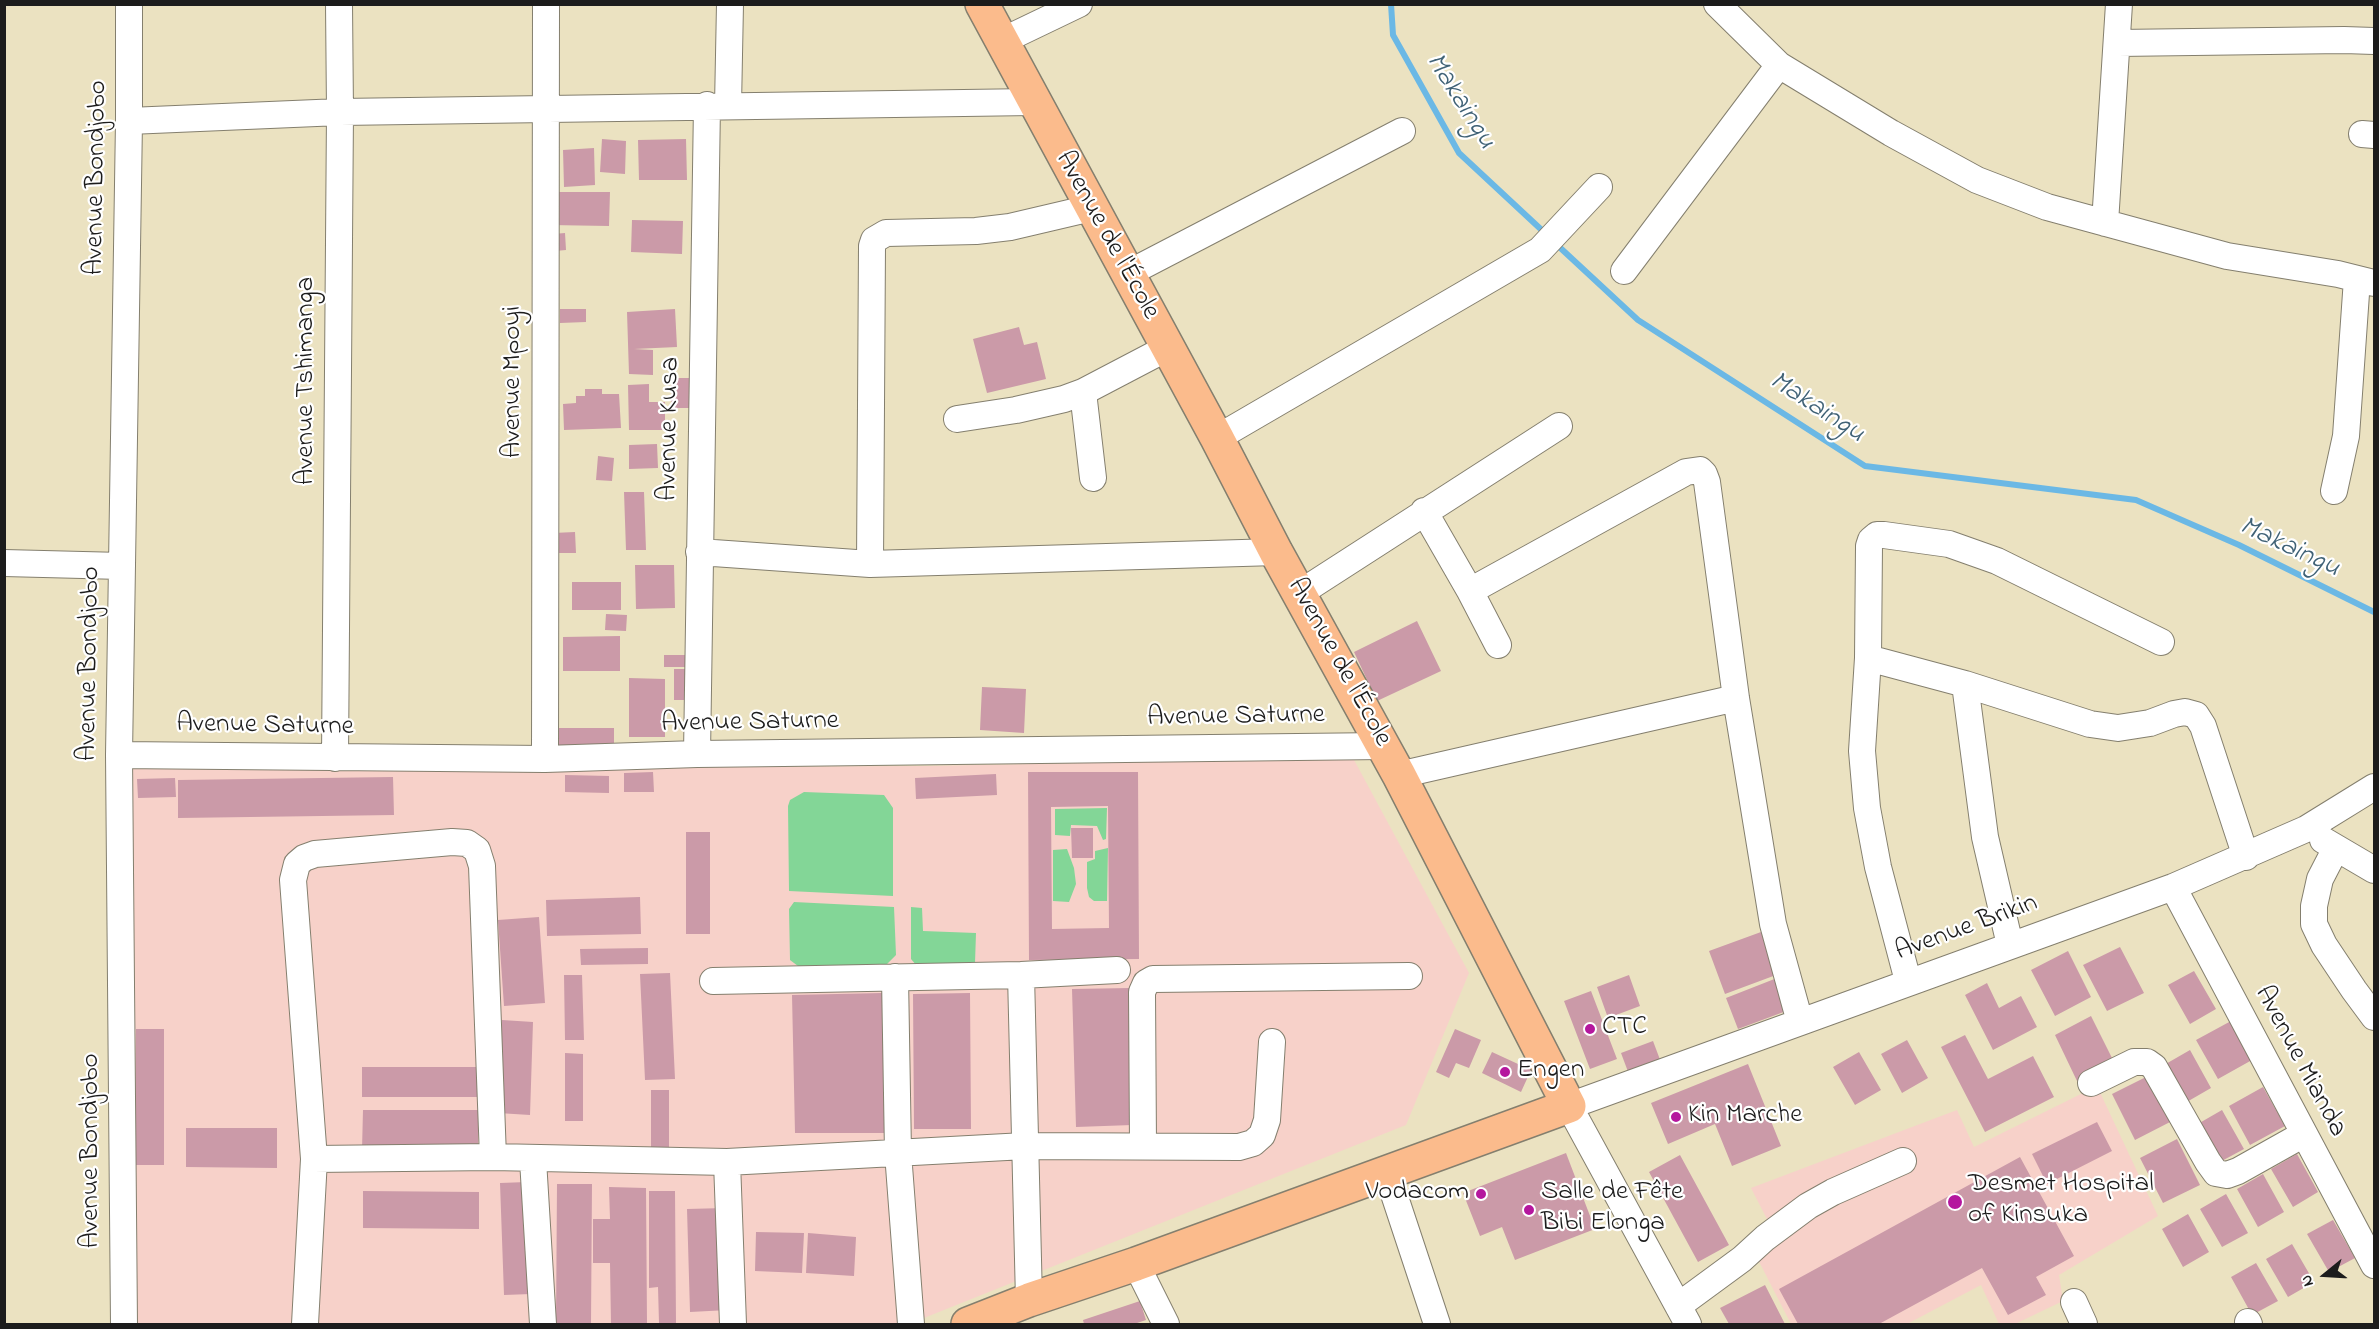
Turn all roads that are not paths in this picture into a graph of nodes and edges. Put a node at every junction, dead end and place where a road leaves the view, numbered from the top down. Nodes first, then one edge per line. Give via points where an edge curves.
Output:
1 (129, 4) edge
2 (339, 4) edge
3 (546, 4) edge
4 (730, 4) edge
5 (982, 4) edge
6 (1079, 4) edge
7 (1717, 4) edge
8 (2120, 4) edge
9 (1002, 41) junction
10 (2374, 42) edge
11 (2118, 43) junction
12 (1779, 65) junction
13 (1033, 102) junction
14 (717, 105) junction
15 (545, 107) junction
16 (340, 112) junction
17 (129, 121) junction
18 (1402, 131) dead end
19 (1599, 187) dead end
20 (1091, 208) junction
21 (2105, 223) junction
22 (1624, 271) dead end
23 (1127, 274) junction
24 (2366, 281) edge
25 (1167, 348) junction
26 (1083, 392) junction
27 (957, 419) dead end
28 (1559, 426) dead end
29 (1217, 438) junction
30 (1093, 478) dead end
31 (2334, 491) dead end
32 (1424, 511) junction
33 (699, 552) junction
34 (1276, 552) junction
35 (4, 563) edge
36 (870, 564) junction
37 (122, 566) junction
38 (1470, 591) junction
39 (1300, 593) junction
40 (2161, 642) dead end
41 (1498, 645) dead end
42 (1868, 658) junction
43 (1965, 684) junction
44 (1736, 698) junction
45 (1383, 746) junction
46 (697, 754) junction
47 (119, 755) junction
48 (335, 758) junction
49 (545, 759) junction
50 (1399, 775) junction
51 (2374, 787) edge
52 (2306, 829) junction
53 (2336, 848) junction
54 (2246, 857) junction
55 (2374, 870) edge
56 (2173, 887) junction
57 (2010, 945) junction
58 (1117, 970) dead end
59 (1021, 975) junction
60 (1408, 976) dead end
61 (895, 977) junction
62 (713, 981) dead end
63 (1908, 981) junction
64 (2374, 1017) edge
65 (1800, 1022) junction
66 (1272, 1042) dead end
67 (2091, 1083) dead end
68 (1569, 1106) junction
69 (2304, 1134) junction
70 (1143, 1145) junction
71 (1025, 1146) junction
72 (898, 1153) junction
73 (493, 1157) junction
74 (314, 1159) junction
75 (534, 1160) junction
76 (1904, 1161) dead end
77 (727, 1162) junction
78 (1387, 1173) junction
79 (1136, 1264) junction
80 (2374, 1265) edge
81 (1029, 1300) junction
82 (1683, 1315) edge
83 (978, 1323) edge
84 (124, 1324) edge
85 (305, 1324) edge
86 (543, 1324) edge
87 (734, 1324) edge
88 (911, 1324) edge
89 (1166, 1324) edge
90 (1437, 1324) edge

1 - 17 street, Avenue Bondjobo
2 - 16 street, Avenue Tshimanga
3 - 15 street, Avenue Mpoyi
4 - 14 street, Avenue Kusa
5 - 9 main road, Avenue de l'École
6 - 9 street
7 - 12 street
8 - 11 street
9 - 13 main road, Avenue de l'École
10 - 11 street
11 - 21 street
12 - 21 street via 1977,180 2047,207
12 - 22 street
13 - 14 street
13 - 20 main road, Avenue de l'École
14 - 15 street
14 - 33 street, Avenue Kusa
15 - 16 street
15 - 49 street, Avenue Mpoyi
16 - 17 street
16 - 48 street, Avenue Tshimanga
17 - 37 street, Avenue Bondjobo
18 - 23 street
19 - 29 street via 1548,242
20 - 23 main road, Avenue de l'École
20 - 36 street via 1010,227 886,233 874,240
21 - 24 street via 2227,256
23 - 25 main road, Avenue de l'École
24 - 31 street via 2346,436
25 - 26 street
25 - 29 main road, Avenue de l'École
26 - 27 street via 1016,410
26 - 30 street
28 - 32 street
29 - 34 main road, Avenue de l'École
32 - 38 street
32 - 39 street
33 - 36 street
33 - 46 street, Avenue Kusa
34 - 36 street
34 - 39 main road, Avenue de l'École
35 - 37 street
37 - 47 street, Avenue Bondjobo
38 - 41 street
38 - 44 street via 1686,472 1700,470 1707,482
39 - 45 main road, Avenue de l'École
40 - 42 street via 1997,561 1949,544 1877,535 1869,546
42 - 43 street
42 - 63 street via 1862,751 1867,808
43 - 54 street via 2090,724 2118,728 2185,712 2196,715
43 - 57 street via 1985,837
44 - 50 street
44 - 65 street via 1773,924
45 - 46 street, Avenue Saturne
45 - 50 main road, Avenue de l'École
46 - 49 street, Avenue Saturne
47 - 48 street, Avenue Saturne
47 - 84 street, Avenue Bondjobo
48 - 49 street, Avenue Saturne
50 - 68 main road, Avenue de l'École
51 - 52 street, Avenue Brikin
52 - 53 street
52 - 54 street, Avenue Brikin
53 - 55 street
53 - 64 street via 2320,879 2314,924
54 - 56 street, Avenue Brikin
56 - 57 street, Avenue Brikin
56 - 69 street, Avenue Mianda
57 - 63 street, Avenue Brikin
58 - 59 street
59 - 61 street
59 - 71 street
60 - 70 street via 1153,979 1146,983 1142,992
61 - 62 street
61 - 72 street
63 - 65 street, Avenue Brikin
65 - 68 street, Avenue Brikin
66 - 70 street via 1267,1120 1262,1135 1253,1143 1239,1147
67 - 69 street via 2134,1062 2147,1062 2154,1067 2216,1173 2238,1171
68 - 78 main road
68 - 82 street, Avenue de l'École
69 - 80 street, Avenue Mianda
70 - 71 street
71 - 72 street
71 - 81 street
72 - 77 street
72 - 88 street
73 - 74 street
73 - 74 street via 482,866 477,850 467,843 452,842 315,854 297,864 292,880
73 - 75 street
74 - 85 street
75 - 77 street
75 - 86 street
76 - 82 street via 1808,1206 1742,1258
77 - 87 street
78 - 79 main road
78 - 90 street
79 - 81 main road
79 - 89 street
81 - 83 main road

